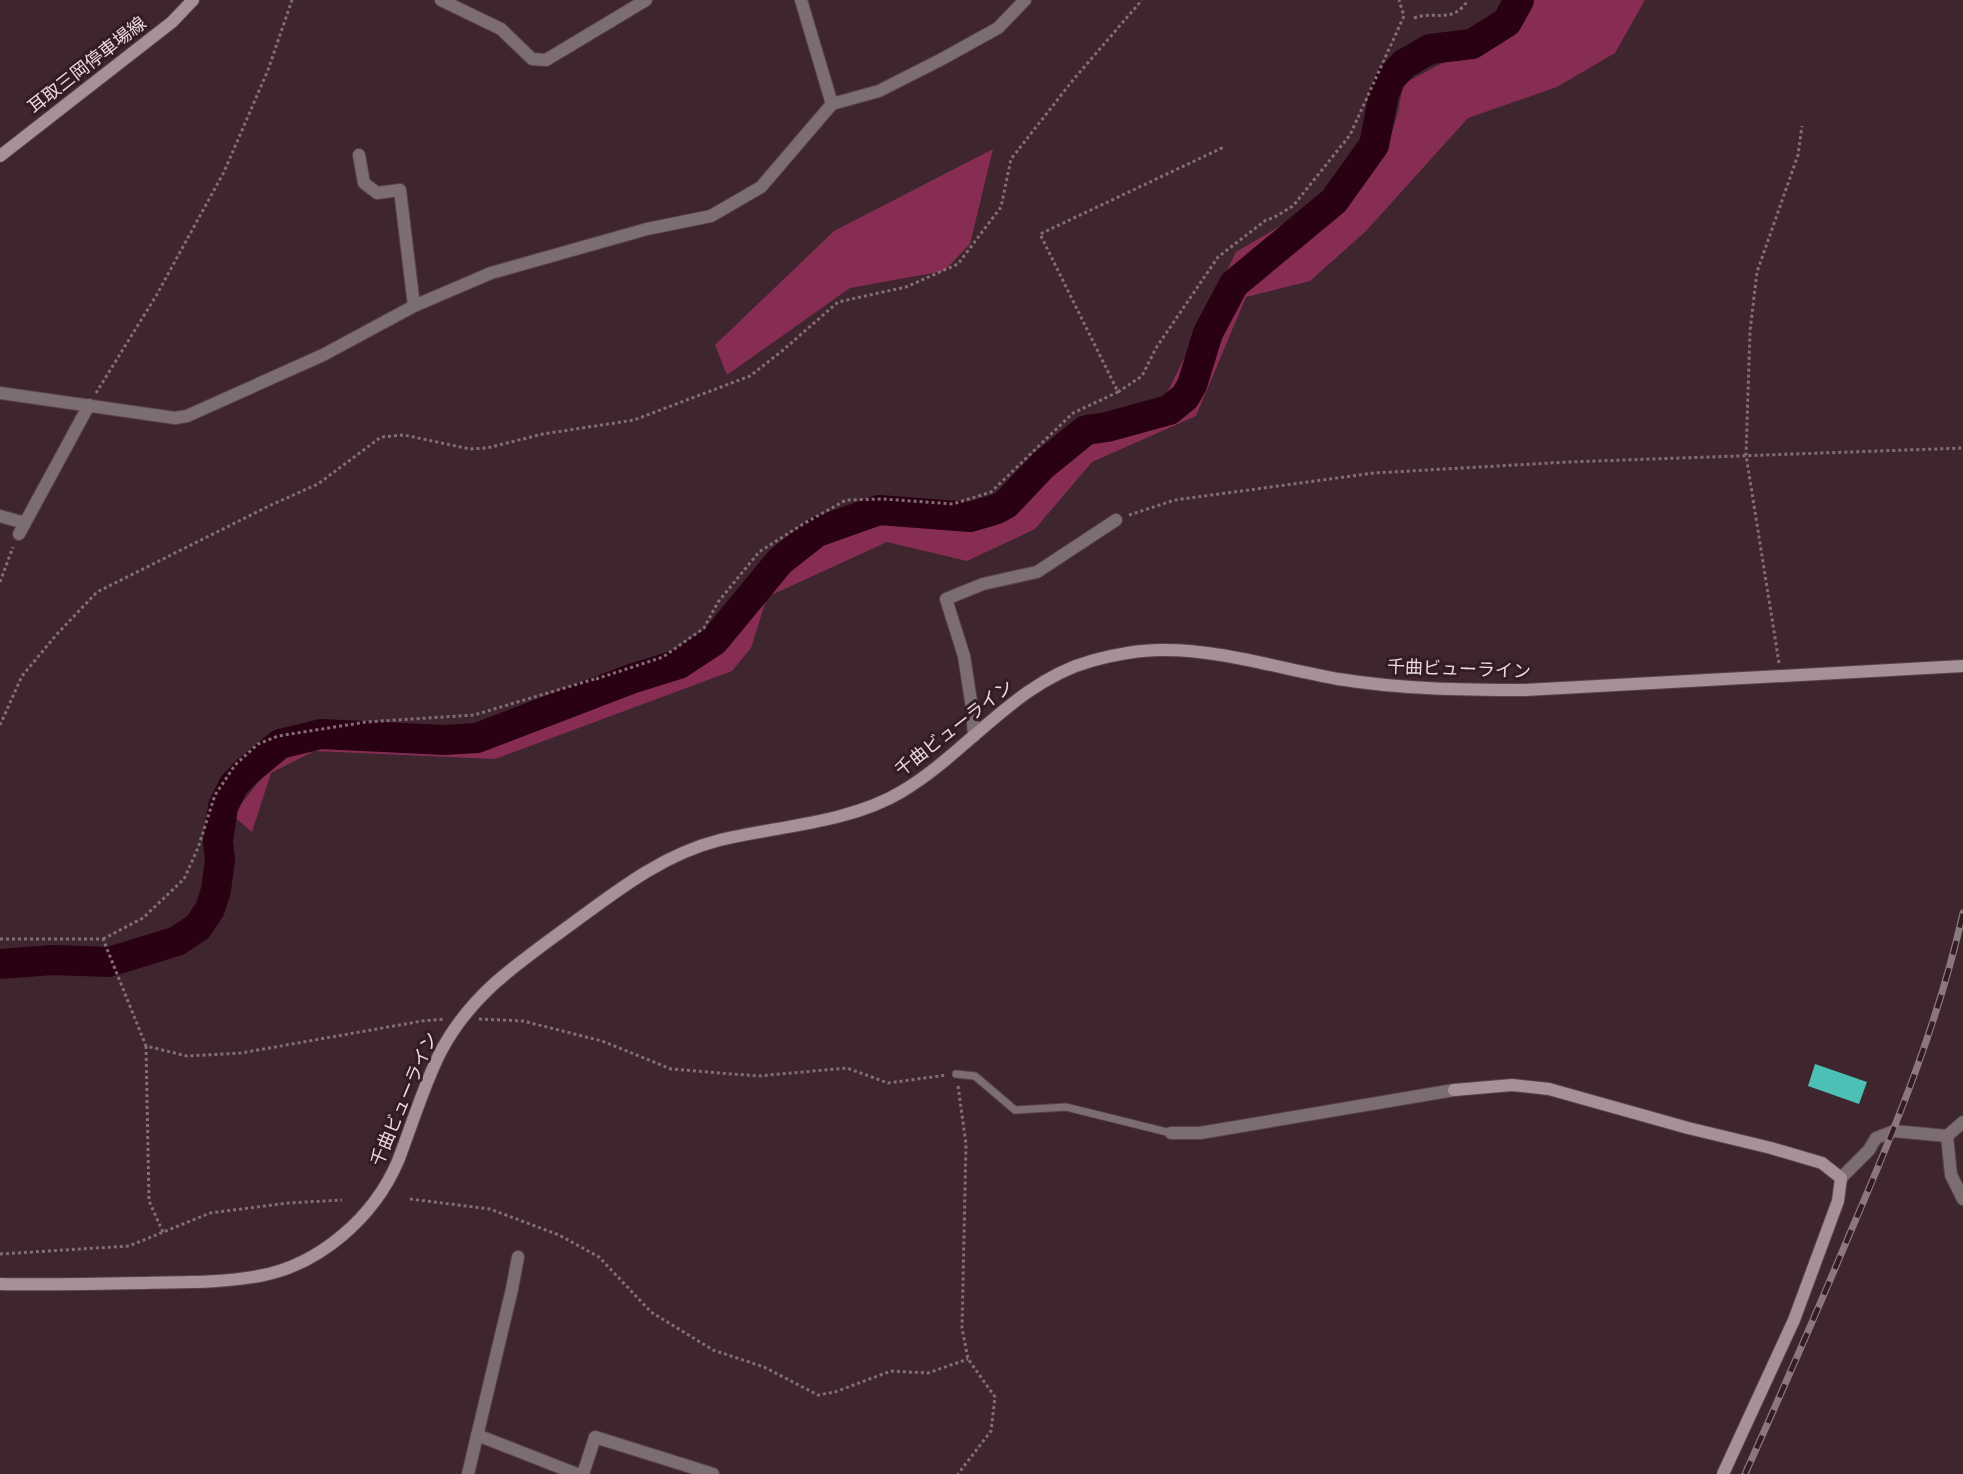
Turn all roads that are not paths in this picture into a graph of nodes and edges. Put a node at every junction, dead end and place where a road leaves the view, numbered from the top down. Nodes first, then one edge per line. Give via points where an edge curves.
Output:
1 (193, 0) edge
2 (441, 0) edge
3 (646, 0) edge
4 (801, 0) edge
5 (1024, 0) edge
6 (832, 104) junction
7 (359, 155) dead end
8 (0, 156) edge
9 (414, 306) junction
10 (0, 393) edge
11 (89, 405) junction
12 (0, 516) edge
13 (1116, 519) road end
14 (1963, 666) edge
15 (974, 736) junction
16 (957, 1074) road end
17 (1963, 1122) edge
18 (1171, 1133) joint
19 (1947, 1136) junction
20 (1841, 1178) junction
21 (1963, 1199) edge
22 (518, 1257) dead end
23 (0, 1284) edge
24 (477, 1435) junction
25 (468, 1474) edge
26 (577, 1474) edge
27 (584, 1474) edge
28 (712, 1474) edge
29 (1723, 1474) edge

1 - 8 street, 耳取三岡停車場線 via 172,22
2 - 3 street via 501,29 532,59 546,60
4 - 6 street
5 - 6 street via 998,28 942,60 879,90
6 - 9 street via 761,187 711,216 647,228 490,273
7 - 9 street via 364,183 377,193 400,190
9 - 11 street via 323,355 187,416 175,418
10 - 11 street
11 - 12 street via 22,528
13 - 15 street via 1037,572 983,584 946,599 964,656
14 - 15 street, 千曲ビューライン via 1525,690 1441,689 1339,679 1204,653 1160,650 1086,663 1047,681
15 - 23 street, 千曲ビューライン via 899,794 872,806 719,840 657,865 513,968 461,1018 440,1053 391,1176 366,1214 319,1251 290,1267 260,1276 198,1281
16 - 18 lane via 975,1076 1015,1110 1066,1107
17 - 19 street
18 - 20 street via 1200,1133 1454,1090 1512,1085 1549,1089 1812,1160
19 - 20 street via 1894,1131 1876,1138
19 - 21 street via 1951,1175
20 - 29 street via 1838,1201 1794,1320
22 - 24 street
24 - 25 street
24 - 26 street
27 - 28 street via 595,1437

